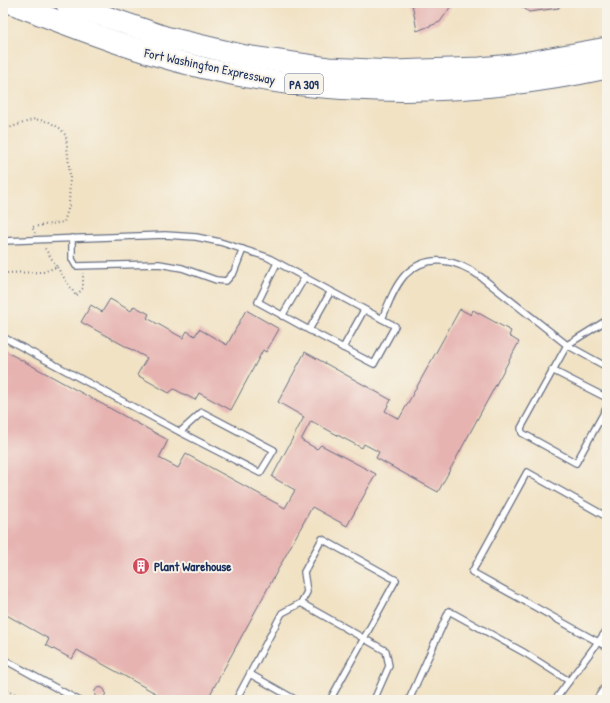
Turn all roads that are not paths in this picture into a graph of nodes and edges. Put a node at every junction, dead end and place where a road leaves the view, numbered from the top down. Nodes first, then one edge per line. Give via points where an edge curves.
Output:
1 (11, 3) edge
2 (66, 3) edge
3 (607, 48) edge
4 (607, 68) edge
5 (72, 238) junction
6 (3, 241) edge
7 (243, 249) junction
8 (277, 263) junction
9 (305, 277) junction
10 (331, 291) junction
11 (364, 310) junction
12 (282, 316) junction
13 (382, 319) junction
14 (607, 320) edge
15 (309, 330) junction
16 (3, 337) edge
17 (567, 345) junction
18 (343, 348) junction
19 (607, 367) edge
20 (552, 370) junction
21 (607, 398) edge
22 (607, 407) edge
23 (180, 432) junction
24 (607, 517) edge
25 (301, 603) junction
26 (607, 630) edge
27 (364, 638) junction
28 (598, 642) junction
29 (607, 647) edge
30 (3, 659) edge
31 (250, 674) junction
32 (569, 681) junction
33 (607, 684) edge
34 (78, 700) edge
35 (236, 700) edge
36 (296, 700) edge
37 (330, 700) edge
38 (374, 700) edge
39 (409, 700) edge
40 (555, 700) edge
41 (596, 700) edge

1 - 4 highway, Fort Washington Expressway / PA 309 via 150,54 227,72 360,90 448,90 498,86 543,81
2 - 3 highway, Fort Washington Expressway / PA 309 via 165,37 245,56 335,68 394,71 480,68
5 - 6 lane
5 - 7 lane via 179,235
5 - 7 lane via 72,259 76,266 159,264 182,268 216,280 226,280 234,272
7 - 8 lane
8 - 9 lane
8 - 12 lane via 258,302
9 - 10 lane
9 - 12 lane
10 - 11 lane
10 - 15 lane
11 - 13 lane
11 - 18 lane
12 - 15 lane
13 - 17 lane via 395,290 405,276 423,264 444,260 471,269
13 - 18 lane via 395,326 374,364
14 - 17 lane
15 - 18 lane
16 - 23 lane
17 - 19 lane
17 - 20 lane
20 - 21 lane
20 - 22 lane via 521,428 522,433 576,463
23 - 23 lane via 260,473 274,450 202,412
24 - 28 lane via 528,472 472,572
25 - 27 lane
25 - 27 lane via 307,592 304,572 322,539 396,580
25 - 31 lane via 282,613
26 - 28 lane
27 - 37 lane
27 - 38 lane via 386,650 390,666
28 - 29 lane
28 - 32 lane
30 - 34 lane
31 - 35 lane
31 - 36 lane
32 - 39 lane via 525,653 449,611
32 - 40 lane
33 - 41 lane

